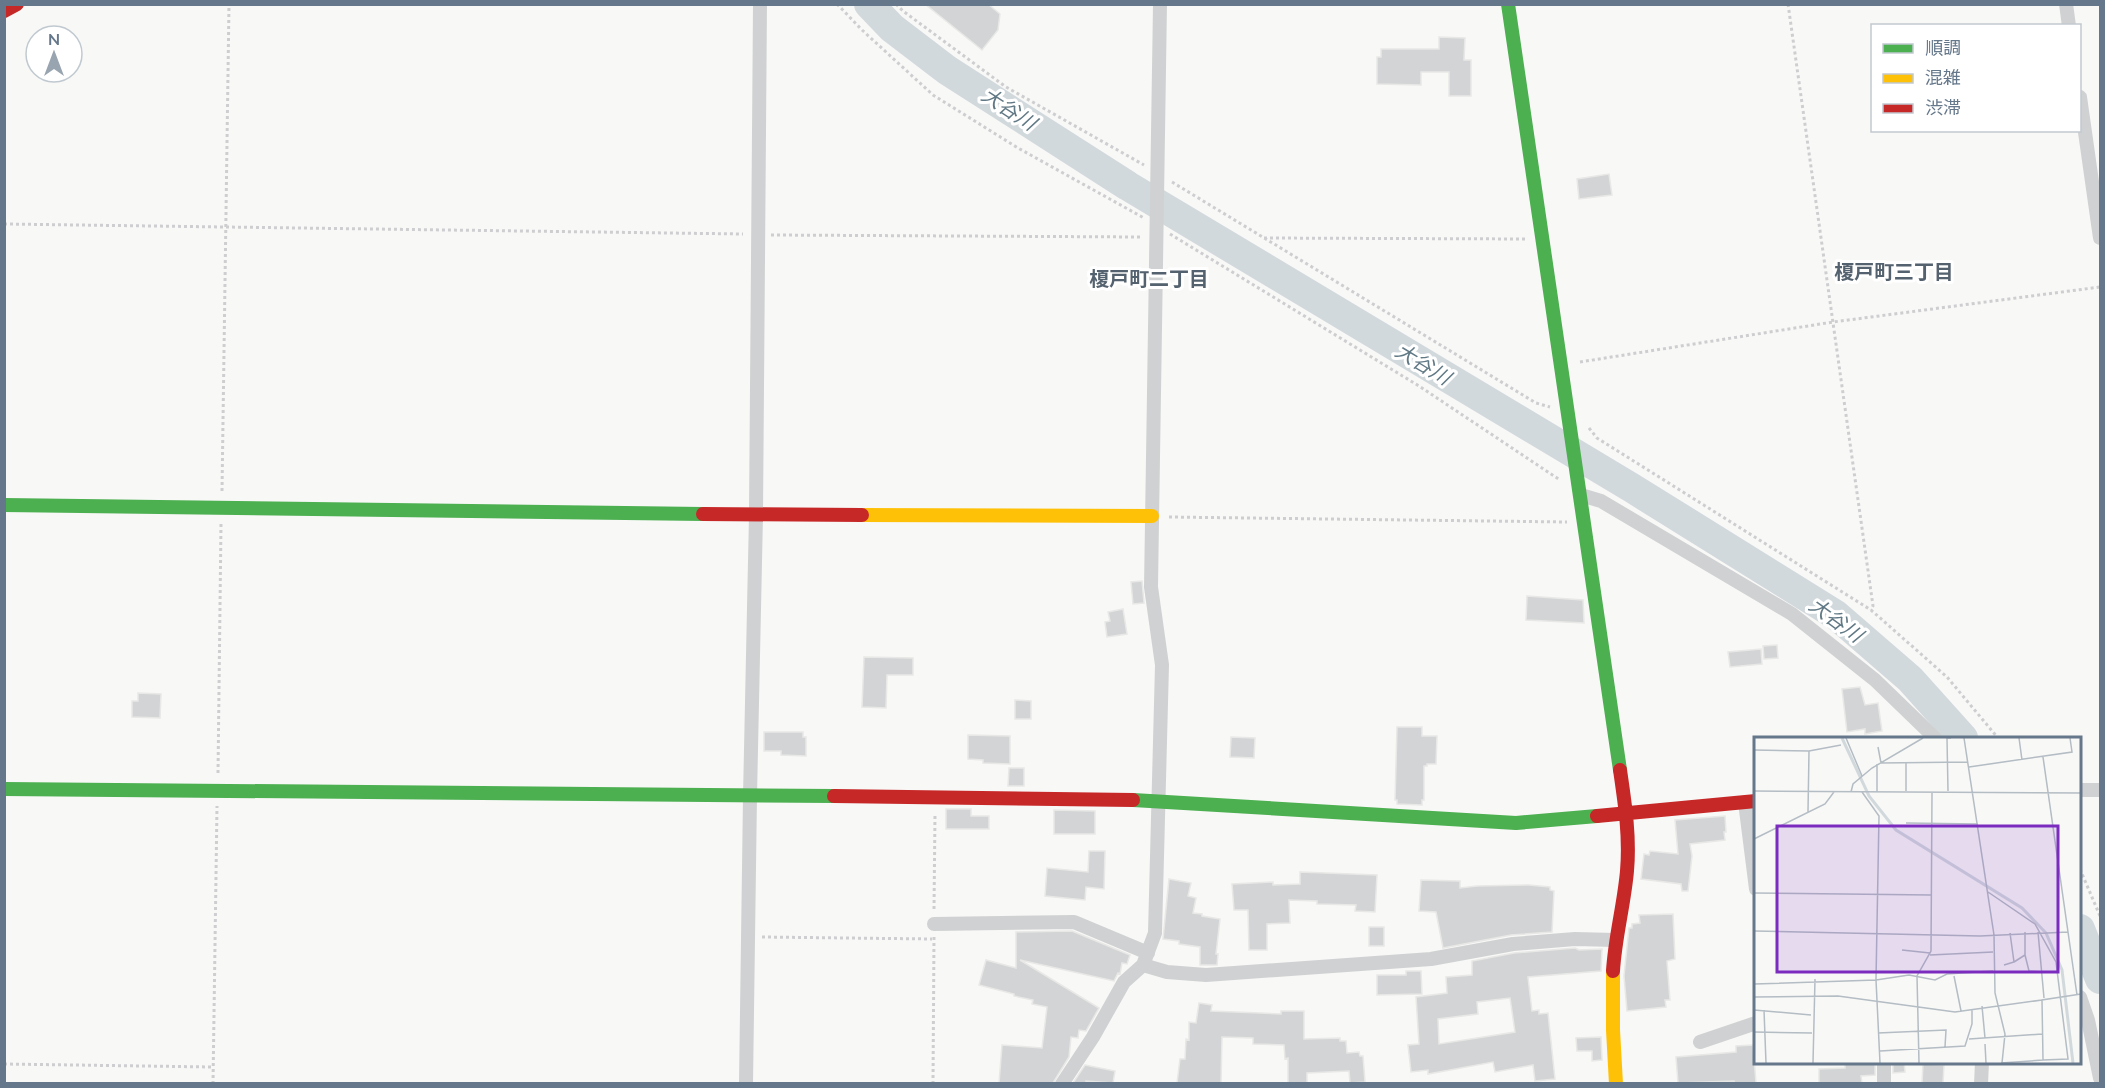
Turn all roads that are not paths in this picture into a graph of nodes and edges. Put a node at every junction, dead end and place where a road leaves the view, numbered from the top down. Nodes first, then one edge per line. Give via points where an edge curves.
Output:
1 (17, 4) edge
2 (760, 4) edge
3 (1160, 4) edge
4 (1508, 4) edge
5 (2066, 4) edge
6 (4, 10) edge
7 (2069, 24) edge
8 (2081, 110) edge
9 (2100, 238) edge
10 (1580, 489) junction
11 (4, 506) edge
12 (756, 515) junction
13 (1152, 516) junction
14 (1934, 737) edge
15 (4, 789) edge
16 (2081, 790) edge
17 (2100, 790) edge
18 (750, 796) junction
19 (1159, 801) junction
20 (1750, 801) edge
21 (1626, 812) junction
22 (1754, 871) edge
23 (934, 924) dead end
24 (1615, 940) junction
25 (1146, 959) junction
26 (2081, 1002) edge
27 (1754, 1023) edge
28 (1700, 1042) dead end
29 (1884, 1064) edge
30 (1982, 1064) edge
31 (2100, 1078) edge
32 (746, 1083) edge
33 (1062, 1083) edge
34 (1612, 1083) edge
35 (1884, 1083) edge
36 (1982, 1083) edge

1 - 6 street
2 - 12 street
3 - 13 street
4 - 10 street
5 - 7 street
8 - 9 street
10 - 14 street via 1792,614 1875,680
10 - 21 street
11 - 12 street
12 - 13 street
12 - 18 street
13 - 19 street via 1151,587 1162,665
15 - 18 street
16 - 17 street
18 - 19 street
18 - 32 street
19 - 21 street via 1516,823
19 - 25 street via 1155,933
20 - 21 street
20 - 22 street
21 - 24 street via 1630,846
23 - 25 street via 1074,922
24 - 25 street via 1575,939 1431,959 1206,975 1167,972
24 - 34 street
25 - 33 street via 1124,982
26 - 31 street
27 - 28 street
29 - 35 street
30 - 36 street

